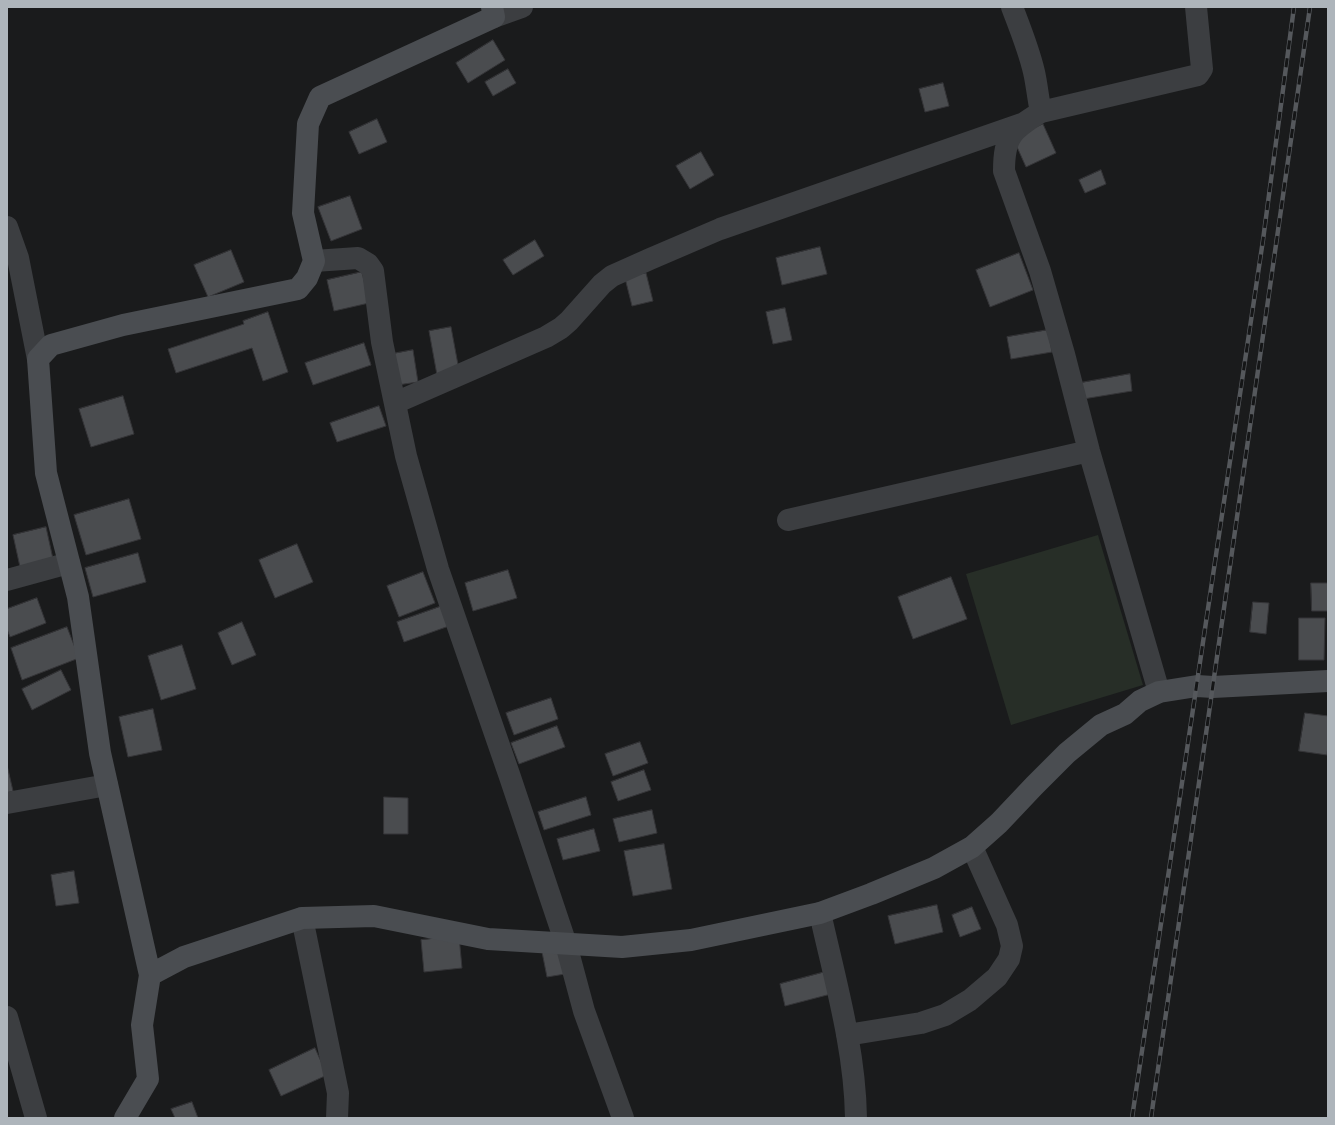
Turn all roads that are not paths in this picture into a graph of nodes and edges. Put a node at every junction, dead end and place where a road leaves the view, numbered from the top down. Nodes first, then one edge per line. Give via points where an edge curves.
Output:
1 (522, 7) edge
2 (1012, 7) edge
3 (1196, 7) edge
4 (493, 12) edge
5 (1041, 112) junction
6 (1022, 124) junction
7 (7, 227) edge
8 (314, 261) junction
9 (38, 359) junction
10 (395, 403) junction
11 (1089, 451) junction
12 (788, 520) dead end
13 (69, 563) junction
14 (7, 580) edge
15 (1328, 681) edge
16 (1158, 692) junction
17 (107, 785) junction
18 (7, 803) edge
19 (972, 846) junction
20 (820, 913) junction
21 (302, 918) junction
22 (566, 944) junction
23 (150, 975) junction
24 (7, 1017) edge
25 (847, 1035) junction
26 (616, 1116) edge
27 (36, 1118) edge
28 (125, 1118) edge
29 (337, 1118) edge
30 (856, 1118) edge

1 - 4 street
2 - 5 street via 1030,60
3 - 5 street via 1202,69 1198,75
4 - 8 street via 320,97 308,124 303,213
5 - 6 street
6 - 10 street via 720,229 650,259 612,276 556,331
6 - 11 street via 1009,137 1004,156 1004,171 1040,271
7 - 9 street via 18,258
8 - 9 street via 307,278 298,289 122,325 51,345
8 - 10 street via 358,258 368,264 373,271 382,342
9 - 13 street via 46,473
10 - 22 street via 406,456 438,569
11 - 12 street
11 - 16 street
13 - 14 street
13 - 17 street via 78,597 100,753
15 - 16 street via 1197,686
16 - 19 street via 1140,701 1125,714 1101,725 1067,753 999,823
17 - 18 street
17 - 23 street
19 - 20 street via 934,868
19 - 25 street via 1007,925 1012,946 1009,959 998,977 970,1000 945,1015 922,1022
20 - 22 street via 690,940 622,947
20 - 25 street
21 - 22 street via 374,916 488,939
21 - 23 street via 184,957
21 - 29 street via 338,1093
22 - 26 street
23 - 28 street via 142,1025 148,1079
24 - 27 street
25 - 30 street

